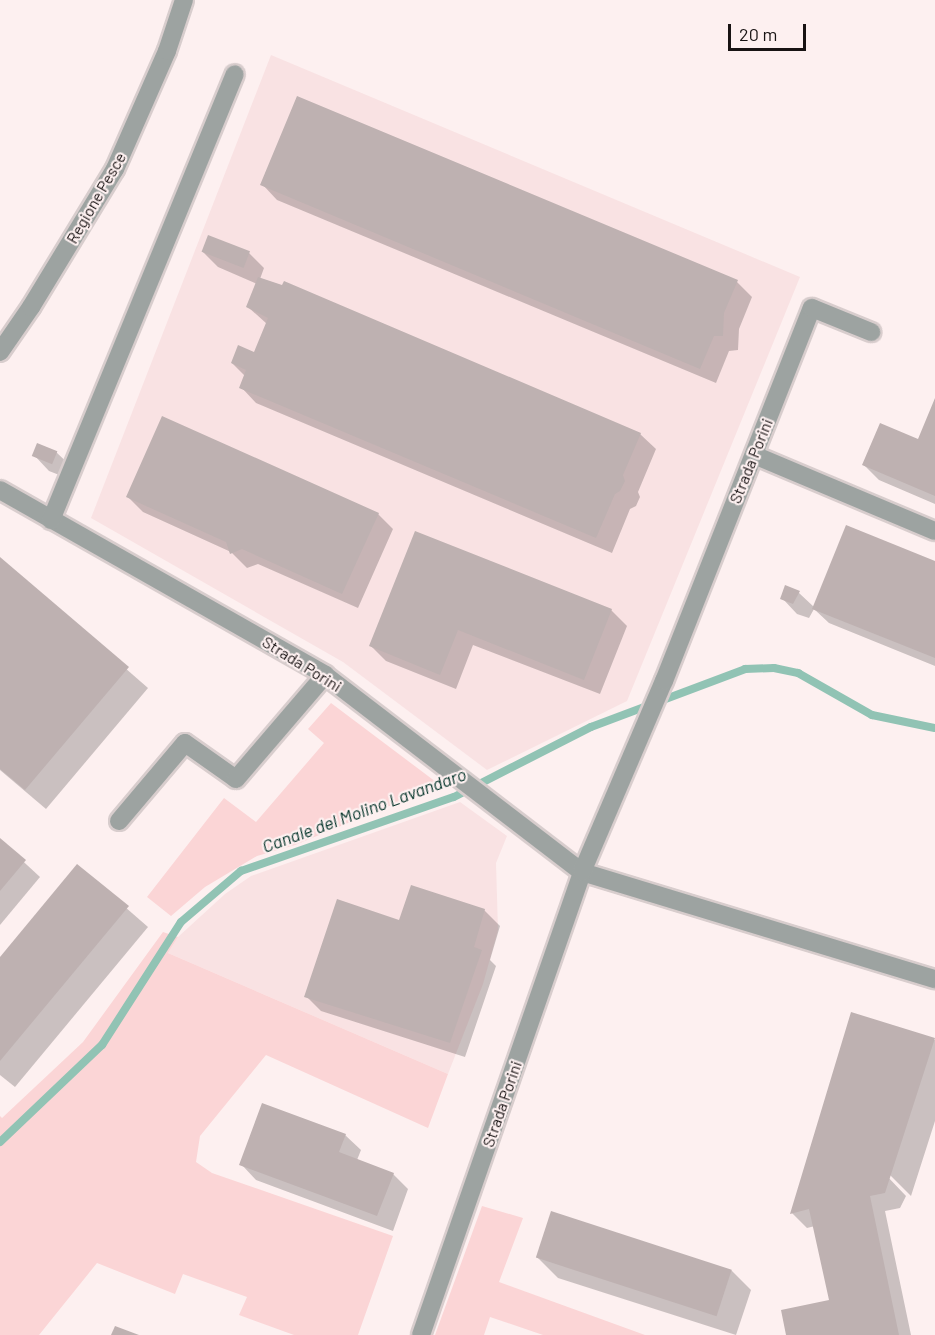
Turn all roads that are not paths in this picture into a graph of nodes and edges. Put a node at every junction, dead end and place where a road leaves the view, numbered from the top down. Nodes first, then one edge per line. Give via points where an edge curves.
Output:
1 (184, 0) edge
2 (235, 74) dead end
3 (871, 332) dead end
4 (0, 352) edge
5 (754, 455) junction
6 (0, 490) edge
7 (51, 520) junction
8 (935, 531) edge
9 (325, 675) junction
10 (118, 821) dead end
11 (582, 872) junction
12 (935, 980) edge
13 (421, 1335) edge

1 - 4 street, Regione Pesce via 167,51 115,169
2 - 7 street
3 - 5 street, Strada Porini via 812,308
5 - 8 street
5 - 11 street, Strada Porini
6 - 7 street, Strada Porini
7 - 9 street, Strada Porini
9 - 10 street via 236,778 185,742
9 - 11 street, Strada Porini
11 - 12 street, Strada Porini
11 - 13 street, Strada Porini

